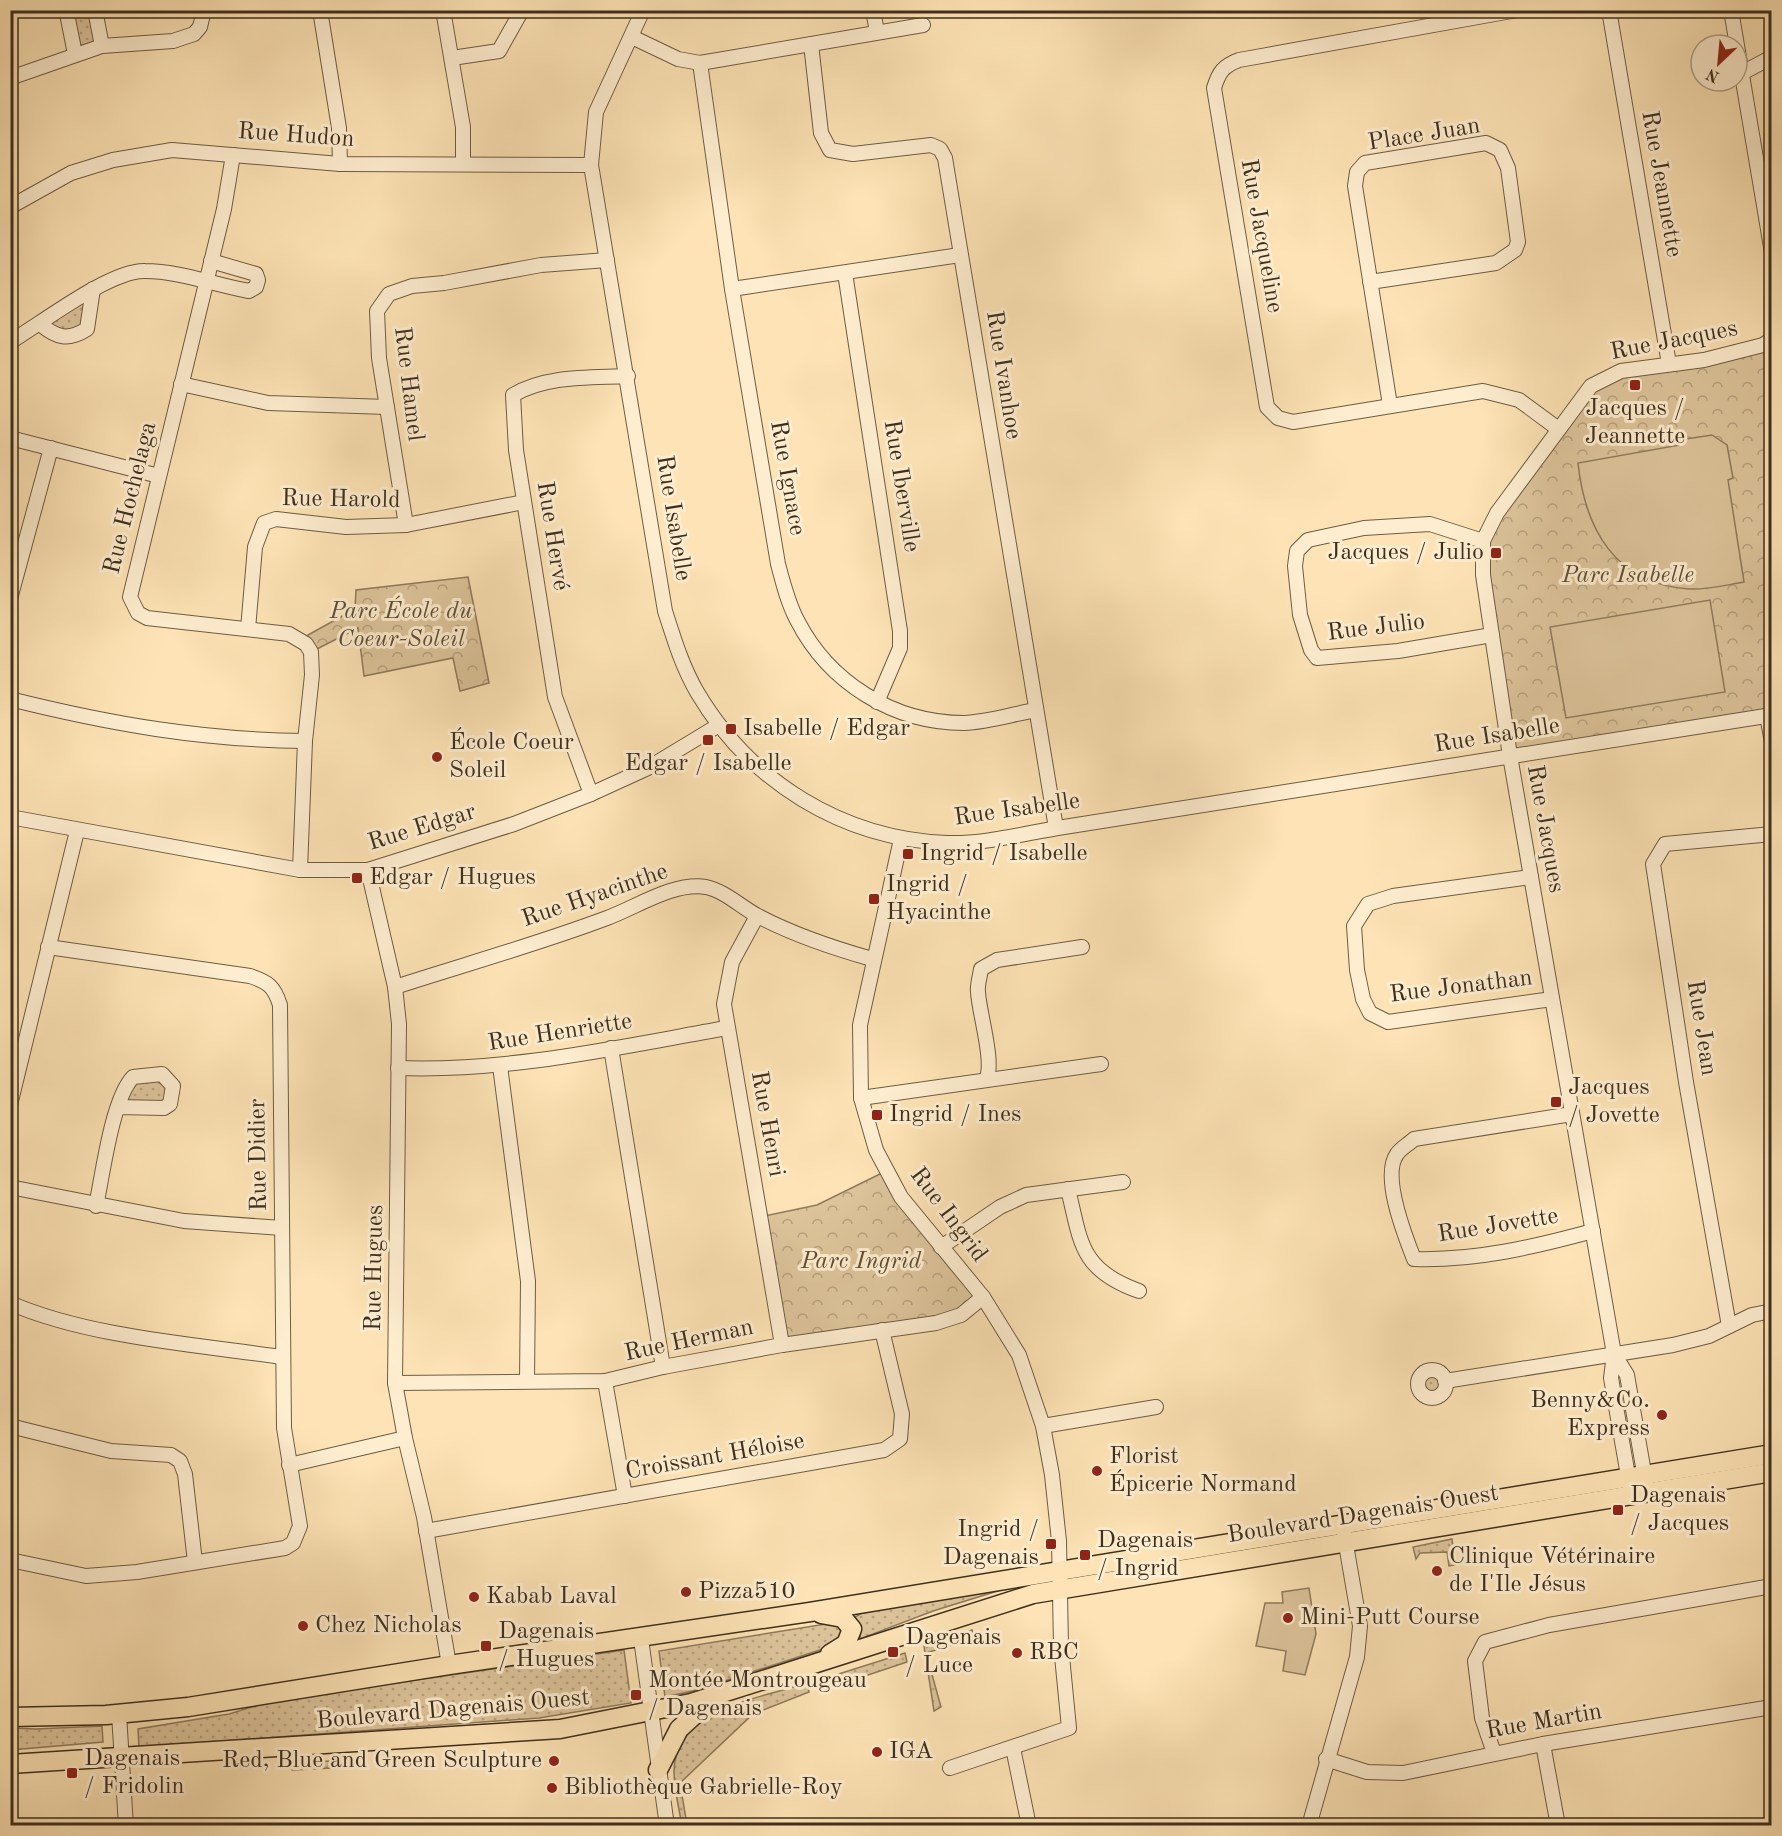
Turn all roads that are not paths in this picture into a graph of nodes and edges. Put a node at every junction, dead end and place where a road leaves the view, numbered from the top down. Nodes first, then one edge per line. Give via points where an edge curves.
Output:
1 (72, 10) edge
2 (95, 10) edge
3 (204, 10) edge
4 (320, 10) edge
5 (443, 10) edge
6 (522, 10) edge
7 (643, 10) edge
8 (873, 10) edge
9 (1517, 10) edge
10 (1609, 10) edge
11 (1731, 10) edge
12 (924, 25) dead end
13 (877, 32) junction
14 (1735, 33) edge
15 (632, 37) junction
16 (811, 44) junction
17 (102, 46) junction
18 (75, 54) junction
19 (1772, 57) edge
20 (452, 58) junction
21 (700, 63) junction
22 (1749, 69) edge
23 (10, 78) edge
24 (1747, 93) edge
25 (233, 155) junction
26 (340, 164) junction
27 (463, 164) junction
28 (591, 165) junction
29 (1765, 175) edge
30 (10, 207) edge
31 (1772, 253) edge
32 (960, 255) junction
33 (607, 260) junction
34 (211, 261) junction
35 (845, 273) junction
36 (1370, 282) junction
37 (207, 283) junction
38 (93, 289) junction
39 (732, 289) junction
40 (40, 324) junction
41 (1772, 339) edge
42 (10, 342) edge
43 (1669, 364) junction
44 (628, 376) junction
45 (182, 384) junction
46 (1390, 405) junction
47 (387, 407) junction
48 (1557, 429) junction
49 (10, 438) edge
50 (51, 448) junction
51 (159, 476) junction
52 (524, 502) junction
53 (406, 525) junction
54 (1483, 541) junction
55 (14, 572) edge
56 (10, 599) edge
57 (248, 629) junction
58 (1492, 635) junction
59 (10, 699) edge
60 (877, 702) junction
61 (1036, 710) junction
62 (1769, 715) edge
63 (719, 725) junction
64 (305, 741) junction
65 (1772, 742) edge
66 (1510, 756) junction
67 (591, 794) junction
68 (10, 818) edge
69 (1056, 828) junction
70 (77, 831) junction
71 (1772, 834) edge
72 (900, 839) junction
73 (300, 870) junction
74 (368, 870) junction
75 (1531, 877) junction
76 (757, 916) junction
77 (48, 947) junction
78 (1082, 947) dead end
79 (872, 959) junction
80 (395, 987) junction
81 (1552, 999) junction
82 (727, 1028) junction
83 (610, 1048) junction
84 (1101, 1065) dead end
85 (500, 1066) junction
86 (398, 1068) junction
87 (986, 1080) junction
88 (861, 1098) junction
89 (10, 1105) edge
90 (118, 1107) dead end
91 (1572, 1114) junction
92 (1123, 1182) dead end
93 (10, 1186) edge
94 (1068, 1188) junction
95 (96, 1206) junction
96 (282, 1228) junction
97 (1593, 1231) junction
98 (941, 1248) junction
99 (1139, 1291) dead end
100 (983, 1297) junction
101 (10, 1304) edge
102 (1772, 1311) edge
103 (1729, 1326) junction
104 (882, 1330) junction
105 (782, 1345) junction
106 (1614, 1354) junction
107 (282, 1357) junction
108 (663, 1367) junction
109 (528, 1381) junction
110 (1445, 1381) dead end
111 (605, 1382) junction
112 (395, 1383) junction
113 (1156, 1407) dead end
114 (10, 1426) edge
115 (1043, 1426) junction
116 (405, 1438) junction
117 (1772, 1454) edge
118 (289, 1465) junction
119 (1772, 1472) edge
120 (1638, 1485) junction
121 (625, 1496) junction
122 (426, 1531) junction
123 (1344, 1533) junction
124 (10, 1560) edge
125 (195, 1562) junction
126 (1060, 1571) junction
127 (1772, 1586) edge
128 (1060, 1590) junction
129 (810, 1612) junction
130 (641, 1639) junction
131 (449, 1665) junction
132 (811, 1666) junction
133 (717, 1695) junction
134 (1772, 1707) edge
135 (650, 1713) junction
136 (119, 1714) junction
137 (10, 1717) edge
138 (1543, 1744) junction
139 (1013, 1748) junction
140 (1494, 1753) junction
141 (122, 1757) junction
142 (1326, 1759) junction
143 (10, 1764) edge
144 (950, 1768) dead end
145 (658, 1770) junction
146 (126, 1826) edge
147 (667, 1826) edge
148 (1029, 1826) edge
149 (1309, 1826) edge
150 (1558, 1826) edge

1 - 18 street via 67,14
2 - 17 street
3 - 17 street via 194,34 173,41
4 - 26 street via 339,128
5 - 20 street
6 - 20 street via 499,51
7 - 15 street, Rue Isabelle
8 - 13 street
9 - 46 street, Rue Jacqueline via 1239,60 1225,65 1216,81 1217,115 1268,407 1278,418 1293,422
10 - 43 street, Rue Jeannette
11 - 14 street
12 - 13 street
13 - 16 street
15 - 21 street via 678,59
15 - 28 street, Rue Isabelle via 596,112
16 - 21 street
16 - 32 street, Rue Ivanhoe via 821,133 830,150 853,154 920,145 940,149 948,168
17 - 18 street
18 - 23 street
19 - 22 street
20 - 27 street via 463,127
21 - 39 street, Rue Ignace
24 - 29 street
25 - 26 street, Rue Hudon
25 - 30 street, Rue Hudon via 172,150 113,160 71,173
25 - 34 street, Rue Hochelaga
26 - 27 street, Rue Hudon
27 - 28 street, Rue Hudon
28 - 33 street, Rue Isabelle
29 - 31 street
32 - 35 street
32 - 61 street, Rue Ivanhoe
33 - 44 street, Rue Isabelle
33 - 47 street, Rue Hamel via 541,265 412,285 389,294 377,311
34 - 37 street, Rue Hochelaga
34 - 37 street via 256,274 258,280 249,291
35 - 39 street
35 - 60 street, Rue Iberville via 900,631 900,648
36 - 36 street, Place Juan via 1496,263 1515,250 1518,242 1508,168 1500,150 1486,143 1365,162 1357,172 1355,186
36 - 46 street, Place Juan
37 - 38 street via 142,270
37 - 45 street, Rue Hochelaga
38 - 40 street
38 - 40 street via 87,329 73,338 63,338
39 - 60 street, Rue Ignace via 786,596 797,622 828,666
40 - 42 street
41 - 43 street, Rue Jacques via 1724,355
43 - 48 street, Rue Jacques via 1621,371 1604,378 1581,397
44 - 52 street, Rue Hervé via 553,381 528,386 513,395
44 - 63 street, Rue Isabelle via 665,611 679,655
45 - 47 street via 268,404
45 - 51 street, Rue Hochelaga
46 - 48 street, Rue Jacqueline via 1483,391 1519,400
47 - 53 street, Rue Hamel
48 - 54 street, Rue Jacques via 1497,513
49 - 50 street
50 - 51 street
50 - 55 street
51 - 57 street, Rue Hochelaga via 132,583 130,597 138,613 147,618
52 - 53 street, Rue Harold
52 - 67 street, Rue Hervé via 555,697
53 - 57 street, Rue Harold via 346,527 276,519 264,524 255,547
54 - 58 street, Rue Jacques via 1483,575
54 - 58 street, Rue Julio via 1430,524 1364,528 1308,540 1297,551 1297,585 1300,615 1317,658 1398,651
55 - 56 street
57 - 64 street, Rue Hochelaga via 289,634 310,652 312,675
58 - 66 street, Rue Jacques
59 - 64 street via 160,731 240,740
60 - 61 street, Rue Ignace via 924,720 966,723
61 - 69 street, Rue Ivanhoe
62 - 65 street
62 - 66 street, Rue Isabelle
63 - 67 street, Rue Edgar via 648,768
63 - 72 street, Rue Isabelle via 752,762 796,797 841,821
64 - 73 street, Rue Hochelaga
66 - 69 street, Rue Isabelle
66 - 75 street, Rue Jacques
67 - 74 street, Rue Edgar via 514,824
68 - 70 street, Rue Edgar
69 - 72 street, Rue Isabelle via 998,840 949,843
70 - 73 street, Rue Edgar
70 - 77 street
71 - 103 street, Rue Jean via 1665,844 1653,864
72 - 79 street, Rue Ingrid
73 - 74 street, Rue Edgar
74 - 80 street, Rue Hugues
75 - 81 street, Rue Jacques
75 - 81 street, Rue Jonathan via 1393,896 1368,904 1354,926 1357,970 1370,1013 1388,1022
76 - 79 street, Rue Hyacinthe via 817,943
76 - 80 street, Rue Hyacinthe via 722,893 708,887 692,887
76 - 82 street, Rue Henri via 727,978
77 - 89 street
77 - 96 street, Rue Didier via 268,981 280,1005
78 - 87 street via 997,960 981,969 977,990 989,1068
79 - 88 street, Rue Ingrid via 860,1025
80 - 86 street, Rue Hugues
81 - 91 street, Rue Jacques
82 - 83 street, Rue Henriette
82 - 105 street, Rue Henri
83 - 85 street, Rue Henriette
83 - 108 street
84 - 87 street
85 - 86 street, Rue Henriette via 459,1070
85 - 109 street via 528,1281
86 - 112 street, Rue Hugues
87 - 88 street
88 - 98 street, Rue Ingrid via 876,1150 902,1197
90 - 95 street
91 - 97 street, Rue Jacques
91 - 97 street, Rue Jovette via 1414,1139 1396,1155 1392,1169 1394,1196 1414,1259 1448,1260 1533,1247
92 - 94 street
93 - 95 street
94 - 98 street via 1026,1195 999,1208
94 - 99 street via 1082,1245 1091,1264
95 - 96 street via 184,1221
96 - 107 street, Rue Didier
97 - 106 street, Rue Jacques
98 - 100 street, Rue Ingrid
100 - 104 street, Rue Herman via 961,1315 936,1323
100 - 115 street, Rue Ingrid via 1019,1355
101 - 107 street via 37,1315 125,1334
102 - 103 street
103 - 106 street via 1709,1336 1673,1345
104 - 105 street, Rue Herman
104 - 121 street, Croissant Héloise via 902,1414 900,1439 884,1450
105 - 108 street, Rue Herman
106 - 110 street
106 - 120 street, Rue Jacques via 1611,1378
107 - 118 street, Rue Didier
108 - 111 street, Rue Herman
109 - 111 street, Rue Herman
109 - 112 street, Rue Herman
111 - 121 street
112 - 116 street, Rue Hugues
113 - 115 street
114 - 125 street via 111,1451 171,1455 180,1461 185,1474
115 - 126 street, Rue Ingrid via 1055,1494
116 - 118 street
116 - 122 street, Rue Hugues
117 - 120 main road, Boulevard Dagenais Ouest
118 - 125 street, Rue Didier via 300,1526 293,1543 285,1548
119 - 120 main road, Boulevard Dagenais Ouest
120 - 123 main road, Boulevard Dagenais Ouest
121 - 122 street, Croissant Héloise
122 - 131 street, Rue Hugues
123 - 126 main road, Boulevard Dagenais Ouest
123 - 128 main road, Boulevard Dagenais Ouest
123 - 142 street via 1359,1639
124 - 125 street via 86,1576
126 - 128 street, Rue Ingrid
126 - 129 main road, Boulevard Dagenais Ouest
127 - 140 street via 1549,1625 1485,1642 1475,1661 1482,1718
128 - 132 main road, Boulevard Dagenais Ouest via 1018,1598
128 - 139 street, Rue Ingrid via 1061,1653 1069,1728
129 - 130 main road, Boulevard Dagenais Ouest
129 - 132 main road via 843,1618 852,1629 846,1644
130 - 131 main road, Boulevard Dagenais Ouest
130 - 135 street
131 - 136 main road, Boulevard Dagenais Ouest via 207,1704
132 - 133 main road, Boulevard Dagenais Ouest
133 - 135 main road, Boulevard Dagenais Ouest
133 - 145 main road via 679,1729
134 - 138 street, Rue Martin
135 - 141 main road, Boulevard Dagenais Ouest via 531,1732
135 - 145 street
136 - 137 main road, Boulevard Dagenais Ouest
136 - 141 street
138 - 140 street, Rue Martin
138 - 150 street
139 - 144 street
139 - 148 street
140 - 142 street, Rue Martin via 1403,1773 1367,1772
141 - 143 main road, Boulevard Dagenais Ouest
141 - 146 street
142 - 149 street
145 - 147 street

